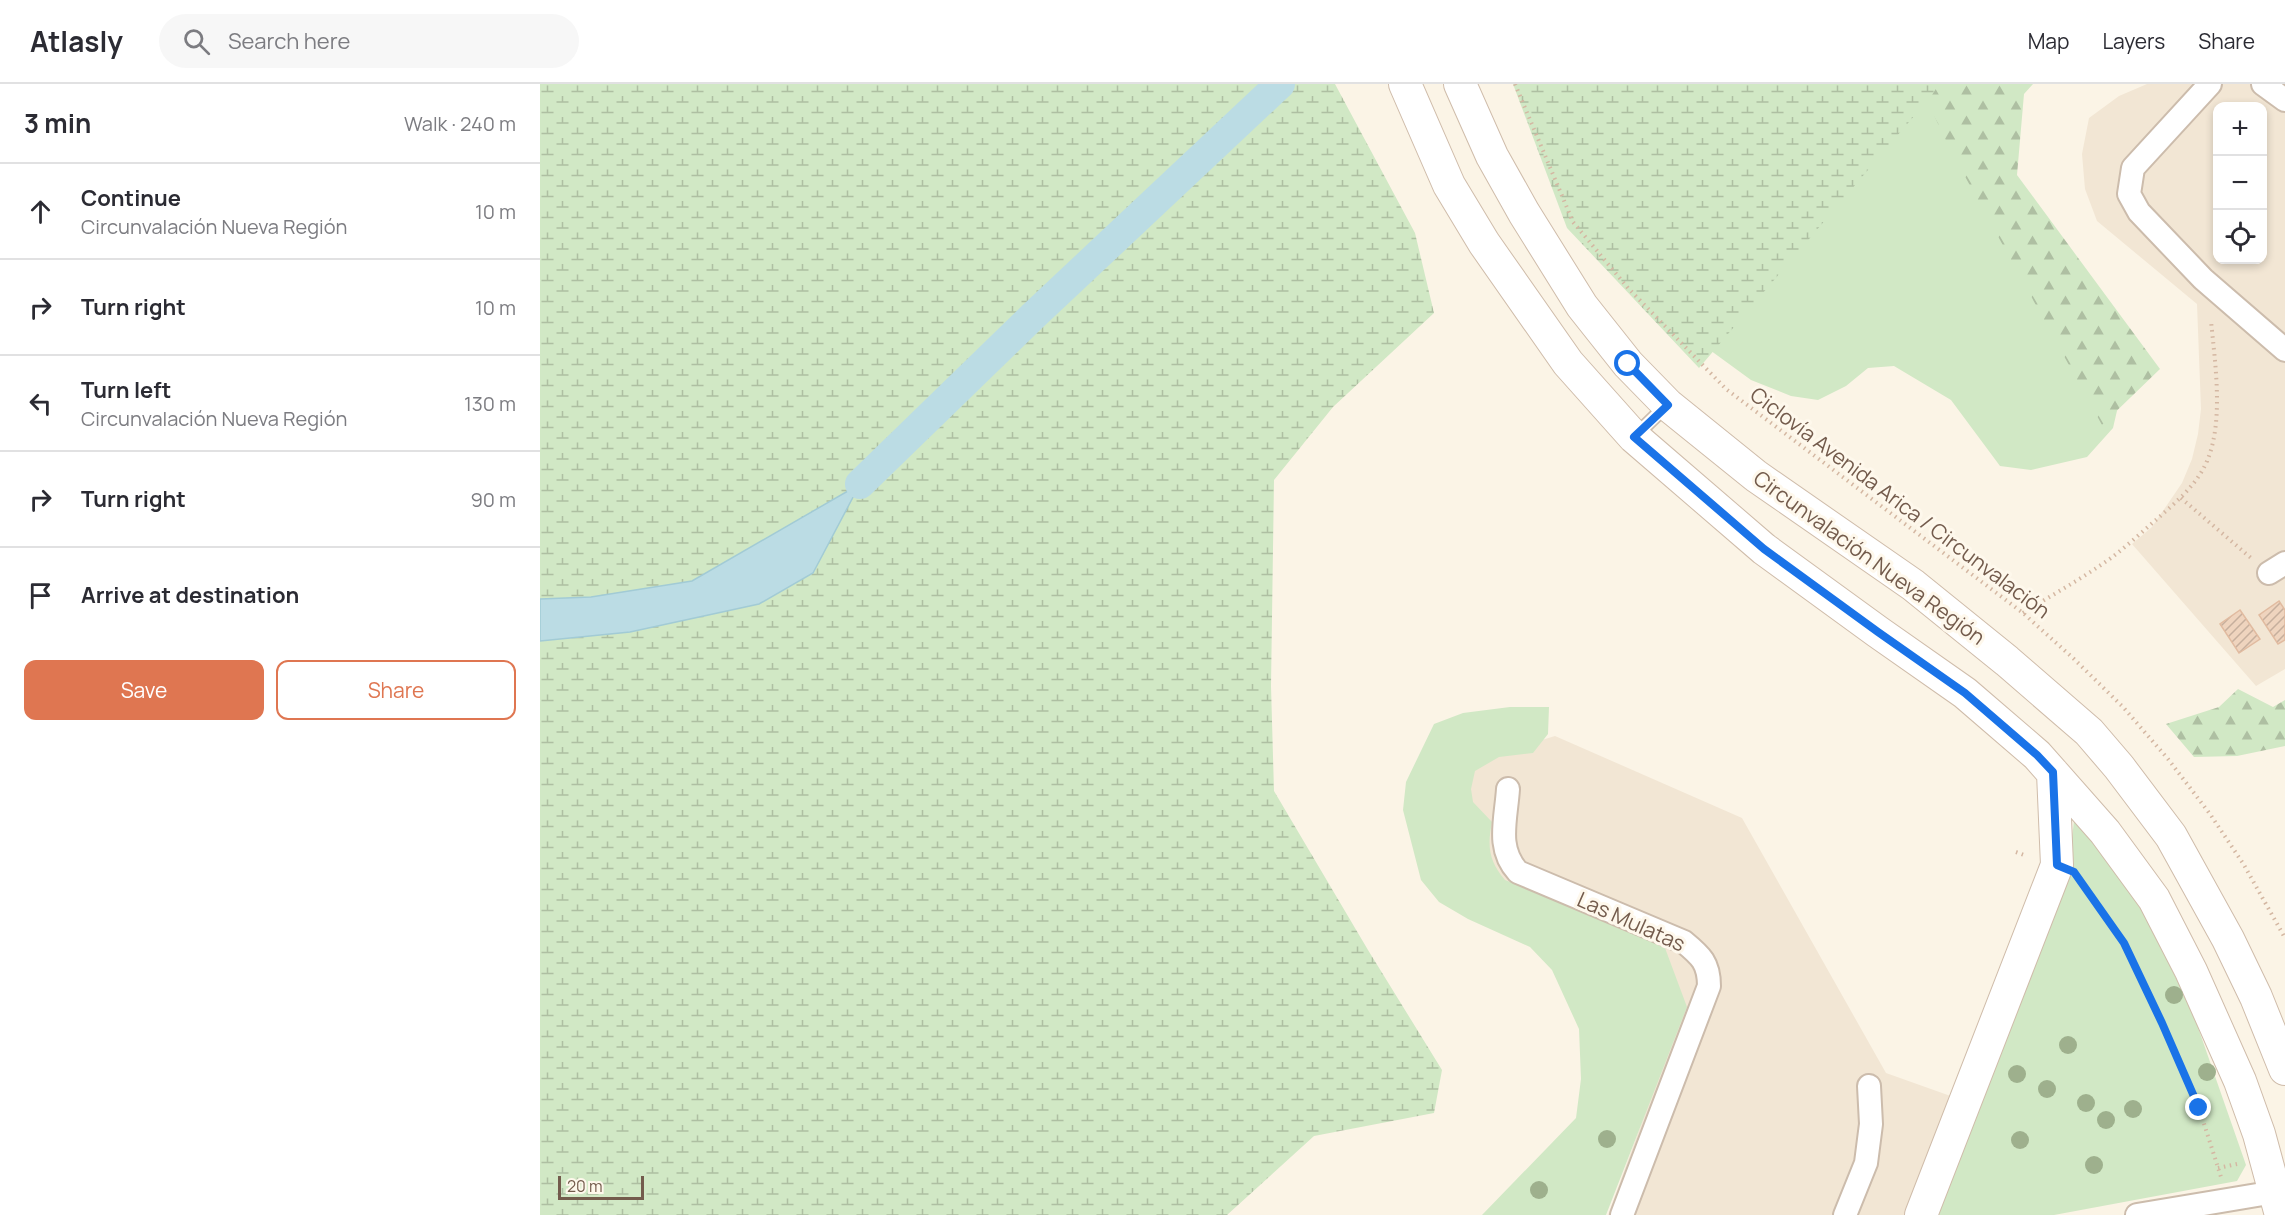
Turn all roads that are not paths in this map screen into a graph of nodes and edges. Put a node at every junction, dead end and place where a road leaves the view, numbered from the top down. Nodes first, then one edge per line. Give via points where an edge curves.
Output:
1 (1405, 84) edge
2 (1460, 84) edge
3 (2210, 84) edge
4 (2263, 84) edge
5 (2285, 100) edge
6 (2285, 350) edge
7 (1668, 405) junction
8 (1634, 437) junction
9 (2053, 772) junction
10 (1508, 789) dead end
11 (2285, 1069) edge
12 (1869, 1086) dead end
13 (2280, 1199) edge
14 (1622, 1215) edge
15 (1845, 1215) edge
16 (1921, 1215) edge
17 (2137, 1215) edge

1 - 8 main road via 1449,185 1484,243 1569,363
2 - 7 main road, Circunvalación Nueva Región via 1492,156 1582,306 1628,364
3 - 6 street via 2133,168 2129,194 2139,212 2203,279
4 - 5 street
7 - 8 lane
7 - 11 main road, Circunvalación Nueva Región via 1756,476 1913,585 2089,732 2171,836 2237,958
8 - 9 main road via 1764,549 1965,693
9 - 13 main road via 2105,832 2159,909 2240,1081
9 - 16 main road via 2057,865
10 - 14 street, Las Mulatas via 1504,849 1518,872 1684,942 1698,953 1709,970 1709,986
12 - 15 street via 1871,1124 1866,1163
13 - 17 street via 2228,1200

